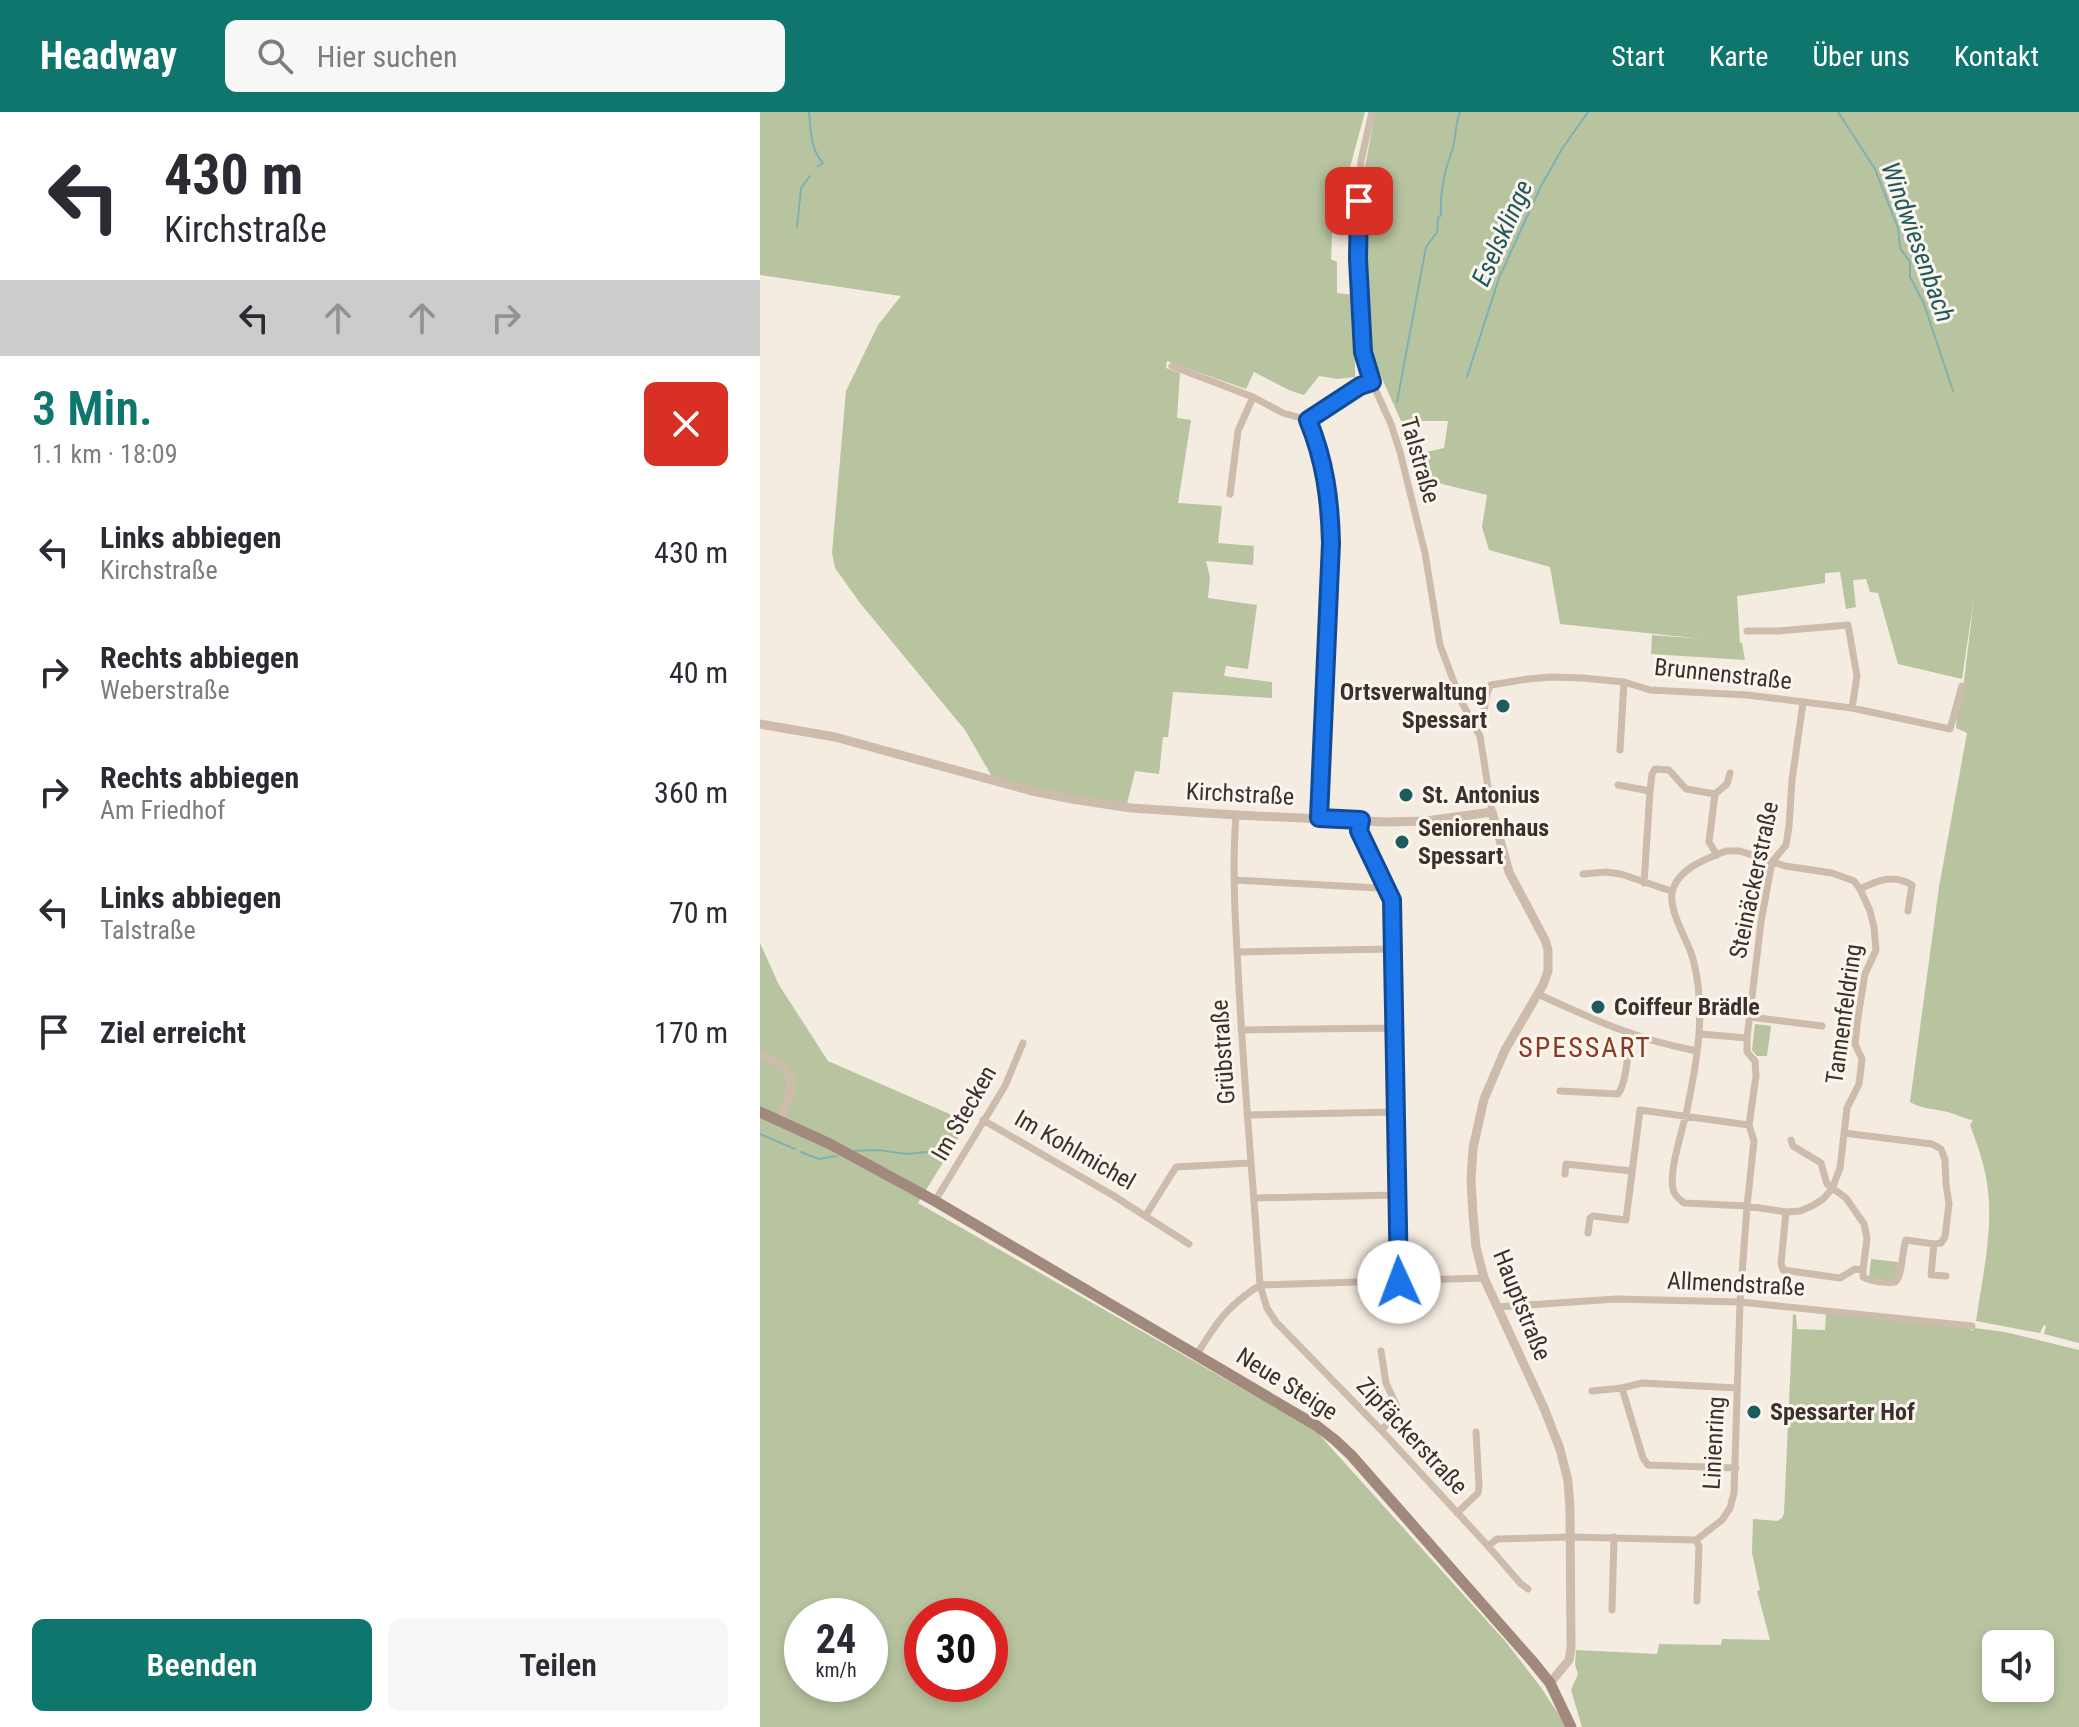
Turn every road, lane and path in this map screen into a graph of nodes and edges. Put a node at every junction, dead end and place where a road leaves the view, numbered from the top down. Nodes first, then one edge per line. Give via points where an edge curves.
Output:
1 (1372, 112) edge
2 (1172, 366) dead end
3 (1372, 382) junction
4 (1253, 397) junction
5 (1308, 420) junction
6 (1230, 494) dead end
7 (1747, 631) dead end
8 (1624, 682) junction
9 (1962, 686) dead end
10 (1803, 703) junction
11 (1852, 708) junction
12 (760, 724) edge
13 (1476, 726) junction
14 (1620, 750) dead end
15 (1730, 773) dead end
16 (1618, 785) dead end
17 (1650, 791) junction
18 (1715, 794) junction
19 (1492, 812) junction
20 (1236, 815) junction
21 (1319, 818) junction
22 (1361, 820) junction
23 (1717, 855) junction
24 (1772, 862) junction
25 (1583, 874) dead end
26 (1234, 880) junction
27 (1644, 883) junction
28 (1386, 885) junction
29 (1860, 889) junction
30 (1671, 891) junction
31 (1908, 911) dead end
32 (1392, 949) junction
33 (1237, 952) junction
34 (1538, 994) junction
35 (1750, 1017) junction
36 (1822, 1026) dead end
37 (1394, 1028) junction
38 (1241, 1030) junction
39 (1700, 1034) junction
40 (1632, 1035) junction
41 (1747, 1038) junction
42 (1023, 1043) dead end
43 (1697, 1051) junction
44 (760, 1056) edge
45 (1560, 1091) dead end
46 (760, 1112) edge
47 (1397, 1112) junction
48 (1247, 1115) junction
49 (1686, 1116) junction
50 (983, 1120) junction
51 (780, 1121) junction
52 (1749, 1125) junction
53 (1844, 1133) junction
54 (1791, 1140) dead end
55 (1250, 1163) junction
56 (1631, 1171) junction
57 (1565, 1174) dead end
58 (1832, 1189) junction
59 (1397, 1195) junction
60 (1254, 1198) junction
61 (935, 1201) junction
62 (1747, 1206) junction
63 (1786, 1212) junction
64 (1146, 1215) junction
65 (1588, 1233) dead end
66 (1189, 1244) dead end
67 (1934, 1244) junction
68 (1863, 1270) junction
69 (1946, 1276) dead end
70 (1484, 1278) junction
71 (1399, 1282) junction
72 (1260, 1285) junction
73 (1740, 1302) junction
74 (1497, 1307) junction
75 (1972, 1326) dead end
76 (1381, 1351) dead end
77 (1197, 1354) junction
78 (1622, 1388) junction
79 (1737, 1388) junction
80 (1592, 1391) dead end
81 (1381, 1430) junction
82 (1476, 1432) dead end
83 (1736, 1468) junction
84 (1457, 1513) junction
85 (1570, 1537) junction
86 (1614, 1537) junction
87 (1696, 1540) junction
88 (1488, 1546) junction
89 (1528, 1589) dead end
90 (1697, 1601) dead end
91 (1612, 1610) dead end
92 (1550, 1683) junction
93 (1571, 1727) edge

1 - 3 street, Talstraße via 1361,161 1358,259 1363,352
2 - 4 street
3 - 5 street
3 - 13 street, Talstraße via 1400,452 1440,645
4 - 5 street
4 - 6 street via 1238,431
5 - 21 street via 1328,484 1331,543
7 - 11 street via 1848,625 1857,676
8 - 10 street, Brunnenstraße via 1650,690
8 - 13 street, Brunnenstraße via 1551,677 1491,685 1483,719
8 - 14 street
9 - 11 street, Brunnenstraße via 1950,729
10 - 11 street, Brunnenstraße
10 - 24 street, Steinäckerstraße via 1786,845
12 - 20 street, Kirchstraße via 835,737 1072,799
13 - 19 street, Talstraße
15 - 18 street
16 - 17 street
17 - 18 street via 1658,768 1669,770 1686,789
17 - 27 street
18 - 23 street via 1709,842
19 - 22 street, Kirchstraße via 1426,821
19 - 34 street, Hauptstraße via 1509,872 1548,950 1548,971
20 - 21 street, Kirchstraße
20 - 26 street, Grübstraße
21 - 22 street, Kirchstraße
22 - 28 street via 1359,831
23 - 24 street via 1740,851
23 - 30 street via 1686,870
24 - 29 street via 1845,876
24 - 35 street, Steinäckerstraße
25 - 27 street via 1621,874
26 - 28 street
26 - 33 street, Grübstraße
27 - 30 street
28 - 32 street via 1392,900
29 - 31 street via 1880,879 1904,880 1912,885
29 - 53 street, Tannenfeldring via 1870,911 1876,950 1865,974 1855,1044 1862,1059 1859,1084 1847,1108
30 - 39 street via 1693,959
32 - 33 street
32 - 37 street
33 - 38 street, Grübstraße
34 - 40 street
34 - 70 street, Hauptstraße via 1484,1099 1473,1148 1473,1214
35 - 36 street
35 - 41 street, Steinäckerstraße
37 - 38 street
37 - 47 street
38 - 48 street, Grübstraße
39 - 41 street
39 - 43 street
40 - 43 street
40 - 45 street via 1618,1094
41 - 52 street, Steinäckerstraße via 1756,1076
42 - 50 street, Im Stecken
43 - 49 street
44 - 51 street via 778,1063 791,1077 792,1090
46 - 51 main road, Neue Steige
47 - 48 street
47 - 59 street
48 - 55 street, Grübstraße
49 - 52 street
49 - 56 street via 1640,1110
49 - 62 street via 1676,1152 1675,1194 1684,1203
50 - 61 street, Im Stecken
50 - 64 street, Im Kohlmichel
51 - 61 main road, Neue Steige
52 - 62 street, Steinäckerstraße via 1754,1141
53 - 58 street, Tannenfeldring
53 - 67 street via 1941,1149 1949,1204 1945,1237
54 - 58 street via 1821,1163
55 - 60 street, Grübstraße
55 - 64 street, Im Kohlmichel via 1176,1167
56 - 57 street via 1566,1164
56 - 65 street via 1626,1220 1593,1216
58 - 63 street via 1812,1206
58 - 68 street via 1846,1198 1864,1224
59 - 60 street
59 - 71 street
60 - 72 street, Grübstraße
61 - 77 main road, Neue Steige
62 - 63 street
62 - 73 street, Steinäckerstraße
63 - 68 street via 1783,1270 1840,1278
64 - 66 street, Im Kohlmichel
67 - 68 street via 1906,1240 1897,1282 1868,1280
67 - 69 street via 1931,1275
70 - 71 street
70 - 74 street, Hauptstraße
71 - 72 street
72 - 77 street via 1226,1311
72 - 81 street, Zipfäckerstraße via 1276,1322
73 - 74 street, Allmendstraße via 1616,1299
73 - 75 street, Allmendstraße
73 - 79 street, Linienring
74 - 85 street, Hauptstraße via 1560,1449 1568,1481
76 - 81 street via 1386,1383 1398,1409
77 - 92 main road, Neue Steige via 1335,1440
78 - 79 street via 1642,1383
78 - 80 street
78 - 83 street via 1648,1465
79 - 83 street, Linienring
81 - 84 street, Zipfäckerstraße
82 - 84 street via 1478,1493
83 - 87 street, Linienring via 1730,1508
84 - 88 street, Zipfäckerstraße
85 - 86 street
85 - 88 street via 1497,1539
85 - 92 street, Hauptstraße via 1571,1648 1569,1660
86 - 87 street
86 - 91 street
87 - 90 street
88 - 89 street, Zipfäckerstraße
92 - 93 main road, Neue Steige

